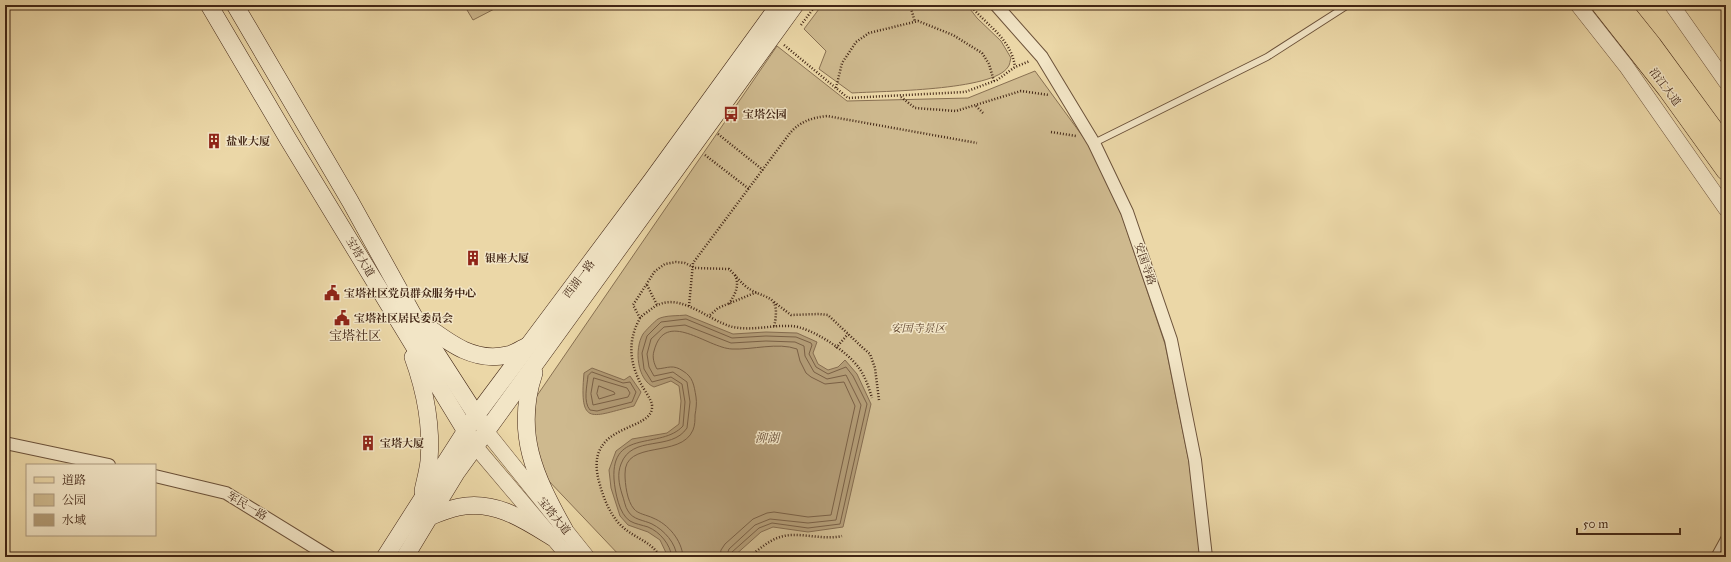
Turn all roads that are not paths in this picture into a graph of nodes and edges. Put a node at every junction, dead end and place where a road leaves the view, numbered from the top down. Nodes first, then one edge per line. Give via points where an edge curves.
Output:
1 (209, 5) edge
2 (235, 5) edge
3 (779, 5) edge
4 (795, 5) edge
5 (996, 5) edge
6 (1348, 5) edge
7 (1578, 5) edge
8 (1601, 5) edge
9 (1620, 5) edge
10 (1672, 5) edge
11 (1726, 82) edge
12 (1093, 141) junction
13 (1726, 146) edge
14 (1726, 171) edge
15 (1726, 209) edge
16 (407, 319) junction
17 (534, 352) junction
18 (476, 416) junction
19 (466, 431) junction
20 (486, 431) junction
21 (5, 443) edge
22 (475, 446) junction
23 (104, 464) edge
24 (156, 476) edge
25 (420, 502) junction
26 (430, 516) junction
27 (558, 533) junction
28 (1726, 535) edge
29 (330, 557) edge
30 (385, 557) edge
31 (405, 557) edge
32 (569, 557) edge
33 (586, 557) edge
34 (1206, 557) edge
35 (1714, 557) edge

1 - 16 main road, 宝塔大道 via 288,139
2 - 16 main road, 宝塔大道 via 350,201
3 - 17 main road, 西湖一路
4 - 17 main road, 西湖一路 via 693,145
5 - 12 street, 安国寺路 via 1042,57
6 - 12 lane via 1267,57
7 - 15 street via 1626,66
8 - 14 main road, 沿江大道 via 1667,89
9 - 13 main road, 沿江大道
10 - 11 street
12 - 34 street, 安国寺路 via 1127,212 1171,340 1195,460
16 - 17 main road via 453,346 482,357
16 - 18 main road, 宝塔大道
16 - 19 main road, 宝塔大道
16 - 25 main road via 429,415 429,461
17 - 18 main road, 西湖一路
17 - 20 main road, 西湖一路
17 - 27 main road via 526,423 531,459
18 - 19 main road, 西湖一路
18 - 20 main road, 宝塔大道
19 - 22 main road, 宝塔大道
19 - 25 main road, 西湖一路
20 - 22 main road, 西湖一路
20 - 27 street, 宝塔大道
21 - 23 street
22 - 26 main road, 西湖一路
22 - 27 street, 宝塔大道
24 - 29 street, 军民一路 via 226,493
25 - 30 main road, 西湖一路
26 - 27 main road via 459,507 487,505
26 - 31 main road, 西湖一路
27 - 32 street, 宝塔大道
27 - 33 street, 宝塔大道
28 - 35 lane

